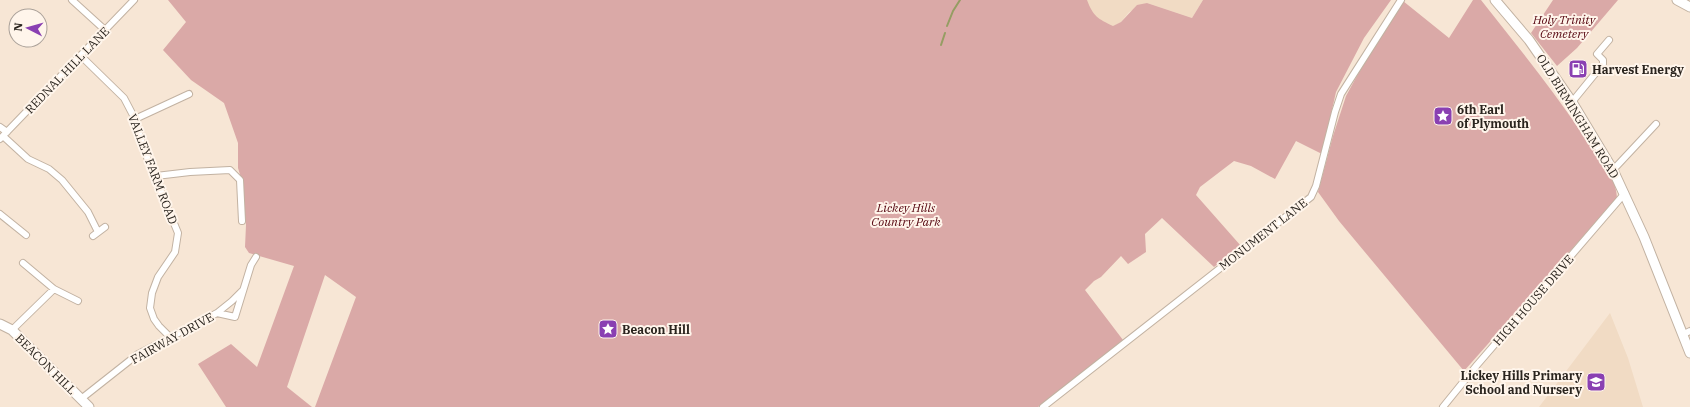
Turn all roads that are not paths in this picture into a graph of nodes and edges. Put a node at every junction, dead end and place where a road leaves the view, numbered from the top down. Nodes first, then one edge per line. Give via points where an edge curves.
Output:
1 (72, 0) edge
2 (134, 0) edge
3 (1401, 0) edge
4 (1495, 0) edge
5 (1678, 0) edge
6 (1690, 7) edge
7 (104, 30) junction
8 (1609, 40) dead end
9 (81, 56) junction
10 (189, 94) dead end
11 (1572, 102) junction
12 (135, 119) junction
13 (1656, 124) dead end
14 (0, 127) edge
15 (3, 136) edge
16 (1613, 170) junction
17 (156, 176) junction
18 (1625, 193) junction
19 (0, 214) edge
20 (242, 221) dead end
21 (105, 227) dead end
22 (26, 235) dead end
23 (256, 257) dead end
24 (23, 263) dead end
25 (54, 289) junction
26 (243, 290) junction
27 (78, 301) dead end
28 (217, 313) junction
29 (0, 324) edge
30 (12, 330) junction
31 (1686, 333) edge
32 (170, 337) junction
33 (1690, 353) edge
34 (81, 399) junction
35 (89, 407) edge
36 (1043, 407) edge
37 (1443, 407) edge

1 - 7 street
2 - 7 street, REDNAL HILL LANE
3 - 36 street, MONUMENT LANE via 1341,94 1311,196
4 - 11 main road, OLD BIRMINGHAM ROAD via 1529,40
5 - 6 main road
7 - 9 street, REDNAL HILL LANE
8 - 11 street via 1597,54 1603,60 1603,64
9 - 12 street, VALLEY FARM ROAD via 124,98
9 - 15 street, REDNAL HILL LANE
10 - 12 street
11 - 16 main road, OLD BIRMINGHAM ROAD
12 - 17 street, VALLEY FARM ROAD via 144,150
13 - 16 street
14 - 15 street
15 - 21 street via 28,159 49,169 62,180 88,212 96,234
16 - 18 main road, OLD BIRMINGHAM ROAD
17 - 20 street via 230,170 240,180
17 - 32 street, VALLEY FARM ROAD via 178,233 175,252 158,277 150,308 154,320
18 - 31 main road, OLD BIRMINGHAM ROAD
18 - 37 street, HIGH HOUSE DRIVE via 1476,365
19 - 22 street
23 - 26 street, FAIRWAY DRIVE
24 - 25 street
25 - 27 street
25 - 30 street
26 - 28 street
26 - 28 street, FAIRWAY DRIVE via 235,317
28 - 32 street, FAIRWAY DRIVE
29 - 30 main road, BEACON HILL
30 - 34 main road, BEACON HILL
31 - 33 main road, OLD BIRMINGHAM ROAD
32 - 34 street, FAIRWAY DRIVE via 138,354
34 - 35 main road, BEACON HILL

